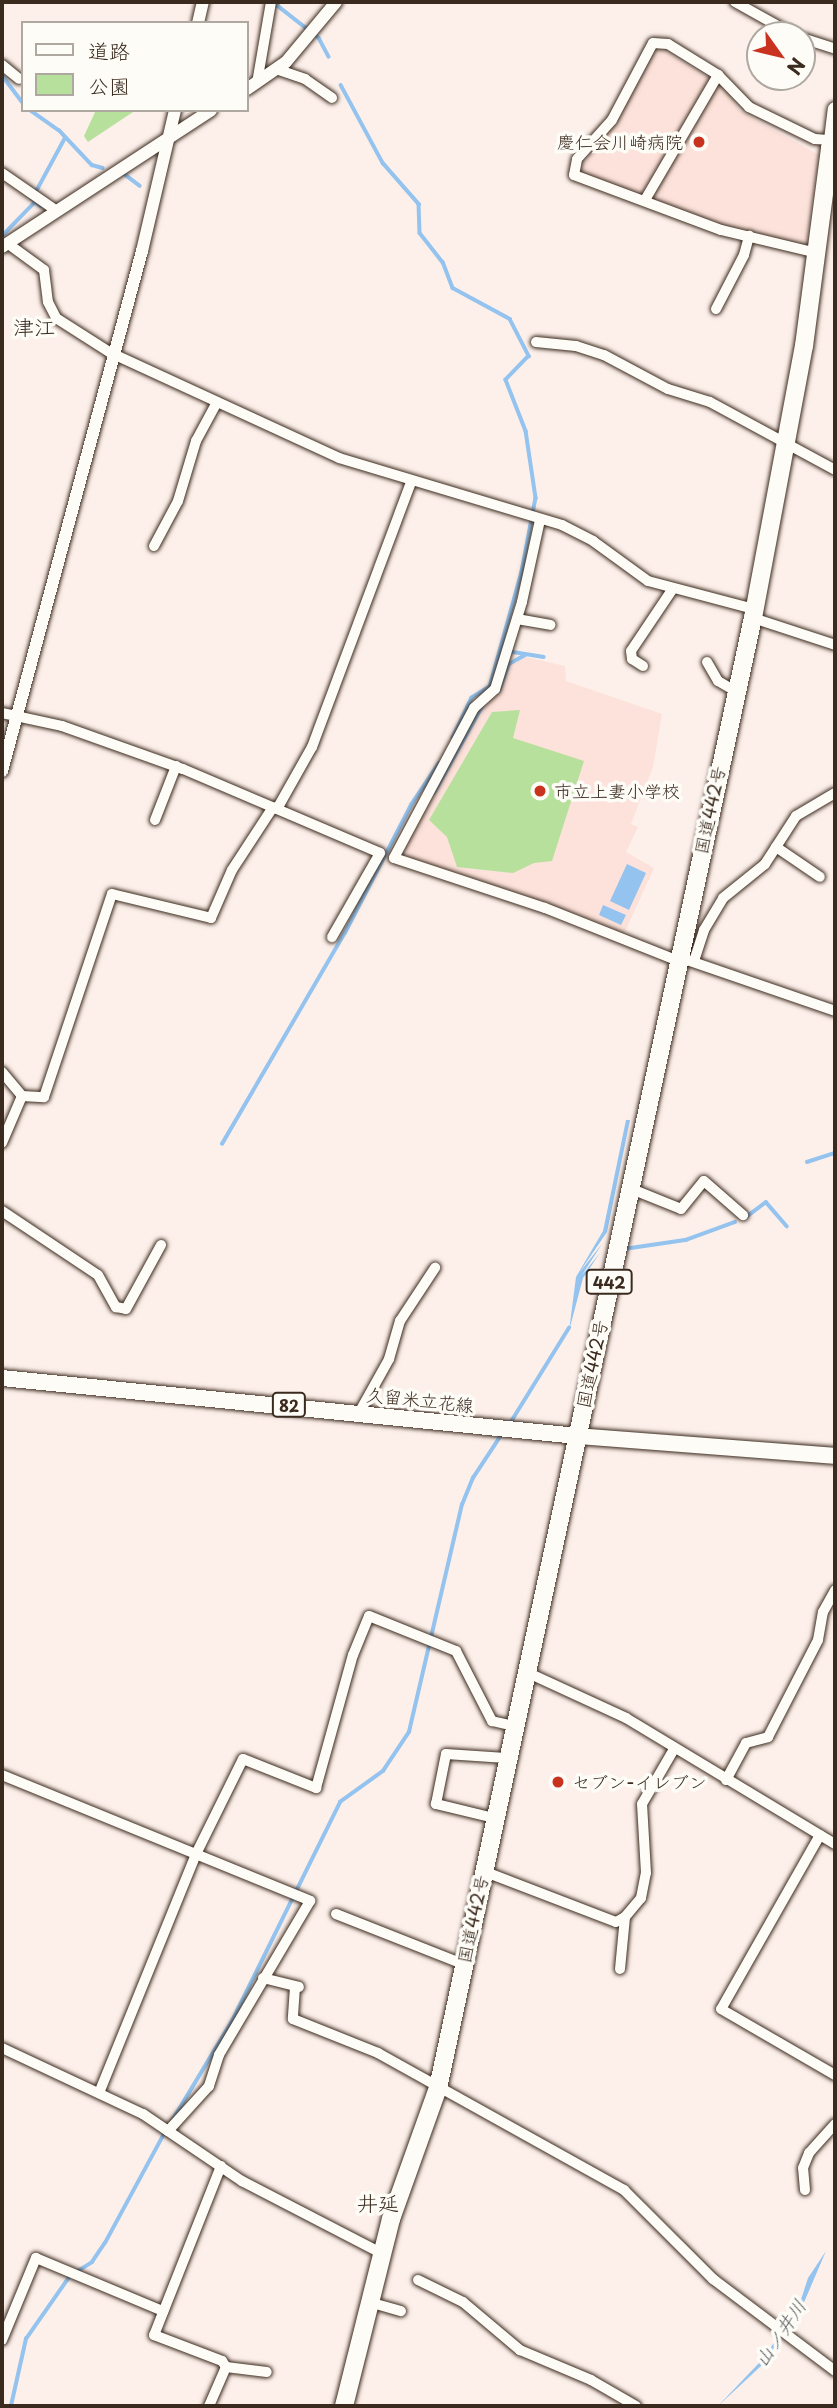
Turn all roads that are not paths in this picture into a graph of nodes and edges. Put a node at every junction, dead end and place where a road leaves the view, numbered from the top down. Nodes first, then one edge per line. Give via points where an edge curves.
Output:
1 (203, 2) edge
2 (271, 2) edge
3 (337, 2) edge
4 (735, 2) edge
5 (198, 21) edge
6 (762, 21) edge
7 (816, 43) edge
8 (835, 49) edge
9 (2, 65) edge
10 (276, 69) junction
11 (718, 75) junction
12 (19, 79) dead end
13 (252, 86) edge
14 (332, 99) dead end
15 (835, 109) edge
16 (174, 112) edge
17 (208, 112) edge
18 (167, 141) junction
19 (832, 146) edge
20 (2, 173) edge
21 (645, 200) junction
22 (54, 208) junction
23 (748, 236) junction
24 (5, 245) edge
25 (817, 253) junction
26 (716, 309) dead end
27 (536, 342) dead end
28 (111, 353) junction
29 (217, 402) junction
30 (787, 446) junction
31 (835, 470) edge
32 (411, 482) junction
33 (535, 519) junction
34 (154, 545) dead end
35 (672, 590) junction
36 (754, 614) junction
37 (516, 619) junction
38 (550, 625) dead end
39 (835, 645) edge
40 (707, 662) dead end
41 (643, 666) dead end
42 (735, 691) junction
43 (2, 713) edge
44 (16, 716) junction
45 (176, 766) junction
46 (2, 771) edge
47 (835, 793) edge
48 (275, 808) junction
49 (155, 820) dead end
50 (776, 847) junction
51 (820, 877) dead end
52 (332, 937) dead end
53 (683, 960) junction
54 (835, 1011) edge
55 (2, 1072) edge
56 (22, 1096) junction
57 (2, 1143) edge
58 (629, 1188) junction
59 (2, 1211) edge
60 (743, 1215) dead end
61 (161, 1245) dead end
62 (435, 1268) dead end
63 (126, 1309) junction
64 (131, 1320) dead end
65 (2, 1378) edge
66 (359, 1413) junction
67 (576, 1436) junction
68 (835, 1456) edge
69 (835, 1590) edge
70 (524, 1671) junction
71 (513, 1726) junction
72 (674, 1749) junction
73 (506, 1758) junction
74 (2, 1775) edge
75 (726, 1780) junction
76 (494, 1818) junction
77 (820, 1835) junction
78 (835, 1844) edge
79 (196, 1854) junction
80 (483, 1871) junction
81 (336, 1914) dead end
82 (625, 1917) junction
83 (463, 1964) junction
84 (620, 1969) dead end
85 (263, 1978) junction
86 (2, 2048) edge
87 (835, 2075) edge
88 (438, 2088) junction
89 (99, 2093) junction
90 (835, 2124) edge
91 (168, 2131) junction
92 (221, 2166) junction
93 (804, 2190) dead end
94 (381, 2253) junction
95 (418, 2280) dead end
96 (376, 2304) dead end
97 (163, 2311) junction
98 (401, 2311) dead end
99 (2, 2340) edge
100 (226, 2367) junction
101 (835, 2371) edge
102 (267, 2372) dead end
103 (209, 2406) edge
104 (344, 2406) edge
105 (636, 2406) edge

1 - 5 street
2 - 13 street
3 - 10 street via 314,34
4 - 6 street
7 - 8 street
9 - 12 street
10 - 13 street
10 - 14 street via 305,79
11 - 19 street via 749,107
11 - 21 street
11 - 21 street via 668,44 653,43 612,120 577,159 574,175
15 - 19 main road
16 - 18 street
17 - 18 street
18 - 22 street
18 - 28 street via 142,251
19 - 25 highway, 国道442号 / 442
20 - 22 street
21 - 23 street
22 - 24 street
23 - 25 street
23 - 26 street via 744,255
24 - 28 street via 44,270 48,302 56,318
25 - 30 highway, 国道442号 / 442
27 - 30 street via 576,346 604,355 668,389 710,402
28 - 29 street
28 - 44 street
29 - 32 street via 340,457
29 - 34 street via 196,441 178,501
30 - 31 street
30 - 36 highway, 国道442号 / 442
32 - 33 street
32 - 48 street via 312,747
33 - 35 street via 593,541 648,581
33 - 37 street
35 - 36 street
35 - 41 street via 631,650 632,659
36 - 39 street
36 - 42 highway, 国道442号 / 442
37 - 38 street
37 - 53 street via 495,689 474,708 394,858
40 - 42 street via 718,681
42 - 53 highway, 国道442号 / 442
43 - 44 street
44 - 45 street via 62,726
44 - 46 street
45 - 48 street
45 - 49 street
47 - 50 street via 796,816
48 - 52 street via 380,853
48 - 56 street via 232,870 211,918 111,894 44,1097
50 - 51 street
50 - 53 street via 765,864 723,898
53 - 54 street
53 - 58 highway, 国道442号 / 442
55 - 56 street
56 - 57 street
58 - 60 street via 681,1209 704,1181
58 - 67 highway, 国道442号 / 442
59 - 63 street via 99,1275 111,1303
61 - 63 street
62 - 66 street via 400,1321 389,1359
63 - 64 street
65 - 66 main road, 久留米立花線 / 82
66 - 67 main road, 久留米立花線 / 82
67 - 68 main road, 久留米立花線 / 82
67 - 70 highway, 国道442号 / 442
69 - 75 street via 823,1612 818,1640 768,1737 746,1743
70 - 71 highway, 国道442号 / 442
70 - 72 street via 626,1717
71 - 73 highway, 国道442号 / 442
71 - 79 street via 492,1721 456,1651 369,1616 353,1655 316,1788 243,1759
72 - 75 street
72 - 82 street via 642,1804 646,1873 641,1898
73 - 76 highway, 国道442号 / 442
73 - 76 street via 446,1754 436,1804
74 - 79 street
75 - 77 street
76 - 80 highway, 国道442号 / 442
77 - 78 street
77 - 87 street via 721,2009
79 - 85 street via 310,1900
79 - 89 street
80 - 82 street via 603,1918 616,1922
80 - 83 highway, 国道442号 / 442
81 - 83 street
82 - 84 street
83 - 88 highway, 国道442号 / 442
85 - 88 street via 297,1987 293,2019 378,2053
85 - 91 street via 219,2055 209,2086
86 - 89 street
88 - 94 highway, 国道442号 / 442
88 - 101 street via 639,2200 713,2278
89 - 91 street
90 - 93 street via 809,2153 803,2168
91 - 92 street
92 - 94 street
92 - 97 street
94 - 104 highway, 国道442号 / 442
95 - 105 street via 463,2302 520,2350 591,2380
96 - 98 street
97 - 99 street via 36,2258
97 - 100 street via 154,2335 222,2361
100 - 102 street
100 - 103 street

